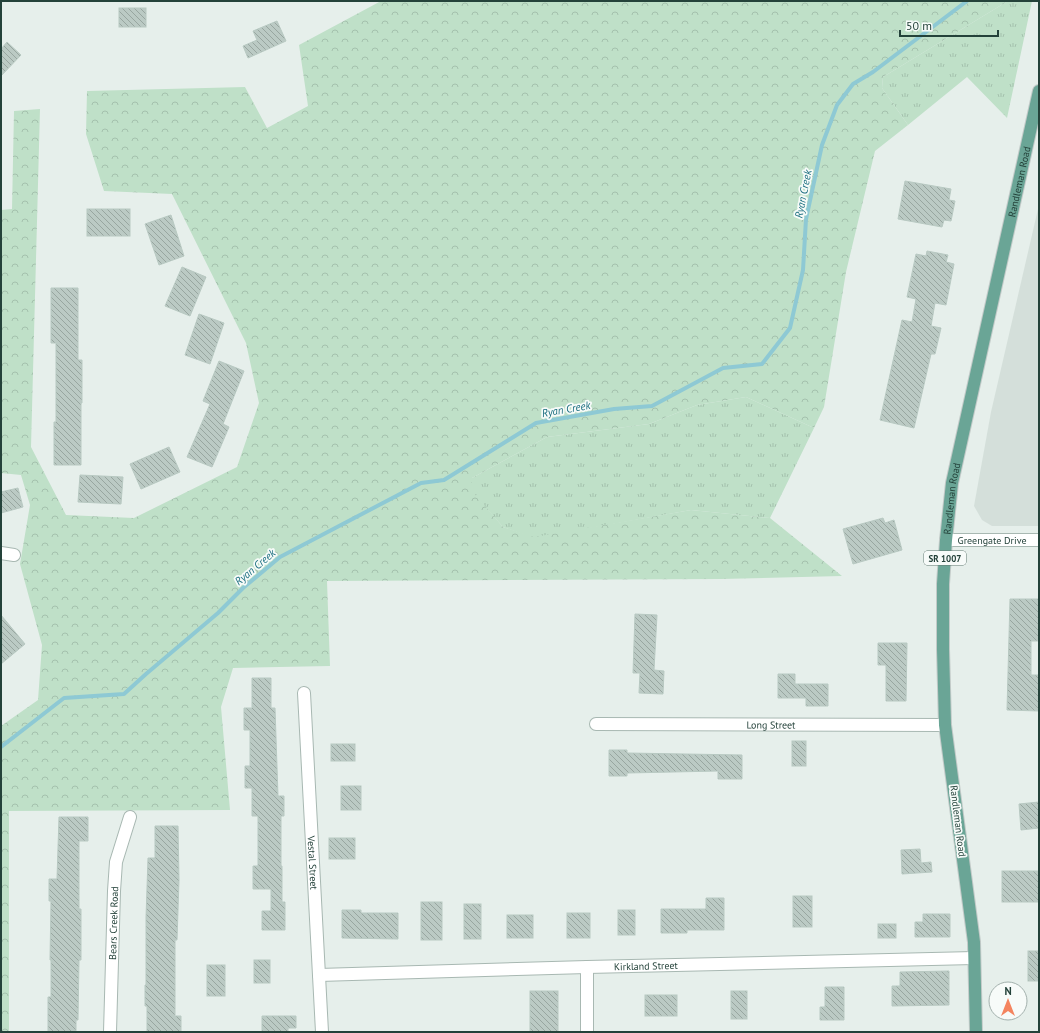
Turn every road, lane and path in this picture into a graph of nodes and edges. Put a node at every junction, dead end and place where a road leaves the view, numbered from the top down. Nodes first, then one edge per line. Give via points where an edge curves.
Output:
1 (1039, 91) edge
2 (946, 540) junction
3 (1039, 540) edge
4 (1, 553) edge
5 (14, 555) dead end
6 (304, 693) dead end
7 (596, 724) dead end
8 (945, 725) junction
9 (130, 817) dead end
10 (974, 958) junction
11 (588, 967) junction
12 (319, 975) junction
13 (110, 1032) edge
14 (322, 1032) edge
15 (587, 1032) edge
16 (976, 1032) edge

1 - 2 main road, Randleman Road / SR 1007 via 952,483
2 - 3 street, Greengate Drive
2 - 8 main road, Randleman Road / SR 1007 via 943,584
4 - 5 street
6 - 12 street, Vestal Street
7 - 8 street, Long Street
8 - 10 main road, Randleman Road / SR 1007
9 - 13 street, Bears Creek Road via 116,862
10 - 11 street, Kirkland Street
10 - 16 main road, Randleman Road / SR 1007
11 - 12 street, Kirkland Street
11 - 15 street
12 - 14 street, Vestal Street

